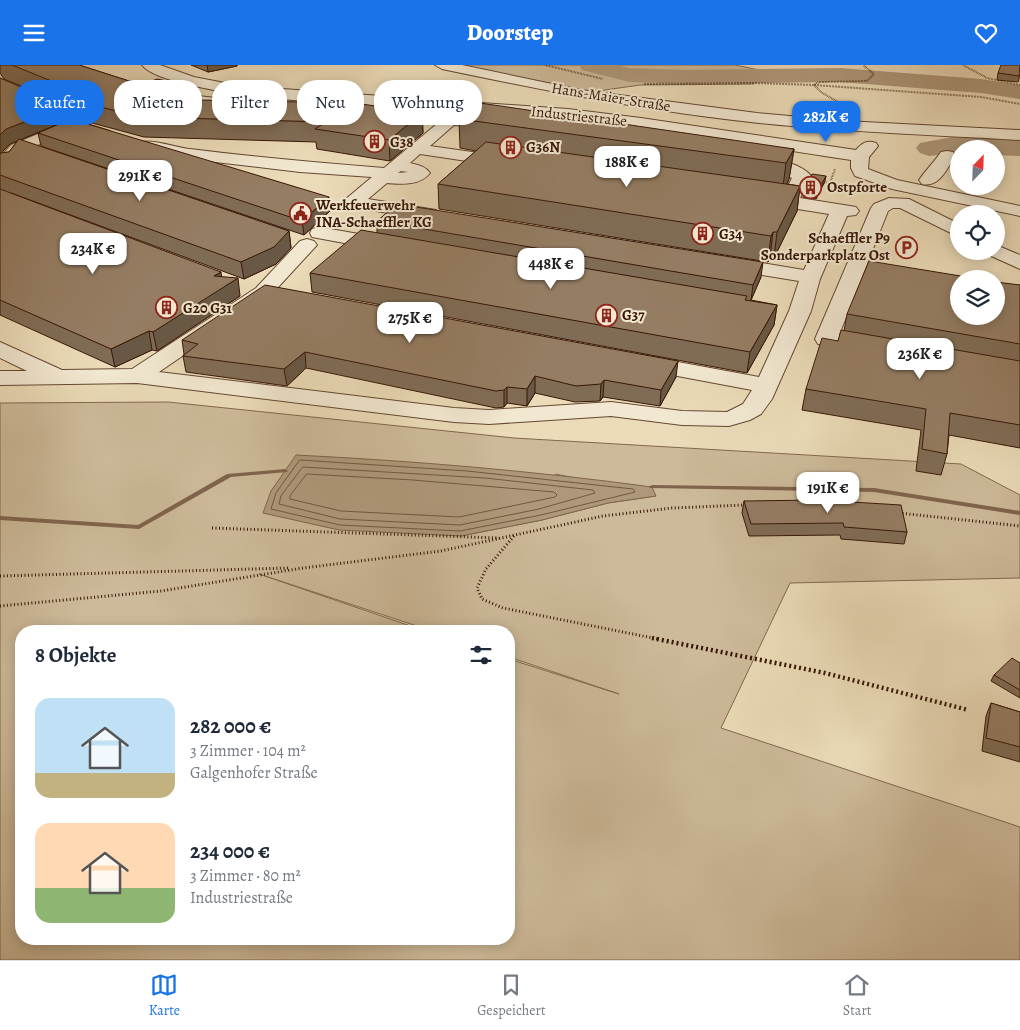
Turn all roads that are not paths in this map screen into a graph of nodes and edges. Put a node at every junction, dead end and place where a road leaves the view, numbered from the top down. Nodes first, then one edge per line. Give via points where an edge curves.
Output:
1 (149, 65) edge
2 (442, 65) edge
3 (0, 83) edge
4 (15, 89) edge
5 (202, 101) edge
6 (297, 110) edge
7 (722, 113) junction
8 (482, 121) edge
9 (805, 123) junction
10 (73, 125) joint
11 (445, 125) edge
12 (870, 126) junction
13 (921, 129) junction
14 (1020, 135) edge
15 (118, 137) edge
16 (136, 142) edge
17 (22, 147) junction
18 (863, 148) junction
19 (417, 149) junction
20 (50, 156) edge
21 (946, 156) dead end
22 (0, 163) edge
23 (524, 164) edge
24 (389, 172) junction
25 (930, 187) junction
26 (759, 198) edge
27 (353, 202) junction
28 (789, 203) junction
29 (903, 203) junction
30 (1020, 211) edge
31 (441, 216) edge
32 (950, 226) edge
33 (317, 230) junction
34 (407, 249) edge
35 (1005, 256) edge
36 (714, 261) edge
37 (1020, 263) edge
38 (811, 277) junction
39 (240, 287) edge
40 (273, 293) junction
41 (0, 349) edge
42 (884, 350) edge
43 (621, 358) edge
44 (137, 376) junction
45 (58, 377) junction
46 (0, 378) edge
47 (766, 385) junction

1 - 18 street, Industriestraße via 162,73 208,84 275,94 571,115
2 - 7 street, Hans-Maier-Straße via 581,94
3 - 4 street
5 - 6 street
7 - 9 street, Hans-Maier-Straße
7 - 12 street, Hans-Maier-Straße via 845,121
8 - 28 street via 667,142 779,165 802,176
9 - 12 street, Hans-Maier-Straße
9 - 18 street via 840,132
10 - 15 street
10 - 17 street
11 - 19 street
12 - 13 street, Hans-Maier-Straße
12 - 18 street via 878,135
13 - 14 street, Hans-Maier-Straße
13 - 18 street via 900,133
16 - 24 street via 172,152 300,167
17 - 20 street
17 - 22 street
18 - 25 street via 858,161 860,169 869,177
19 - 23 street
19 - 24 street
21 - 25 street
24 - 27 street
25 - 29 street via 930,200
25 - 30 street
26 - 28 street
27 - 31 street
27 - 33 street
28 - 38 street via 845,211
29 - 32 street
29 - 42 street via 882,205 826,339
33 - 34 street
33 - 40 street
35 - 37 street
36 - 38 street
38 - 47 street via 787,316
39 - 40 street
40 - 44 street
41 - 45 street
43 - 47 street
44 - 45 street
44 - 47 street via 489,417 611,409 682,418 729,419 752,409
45 - 46 street

